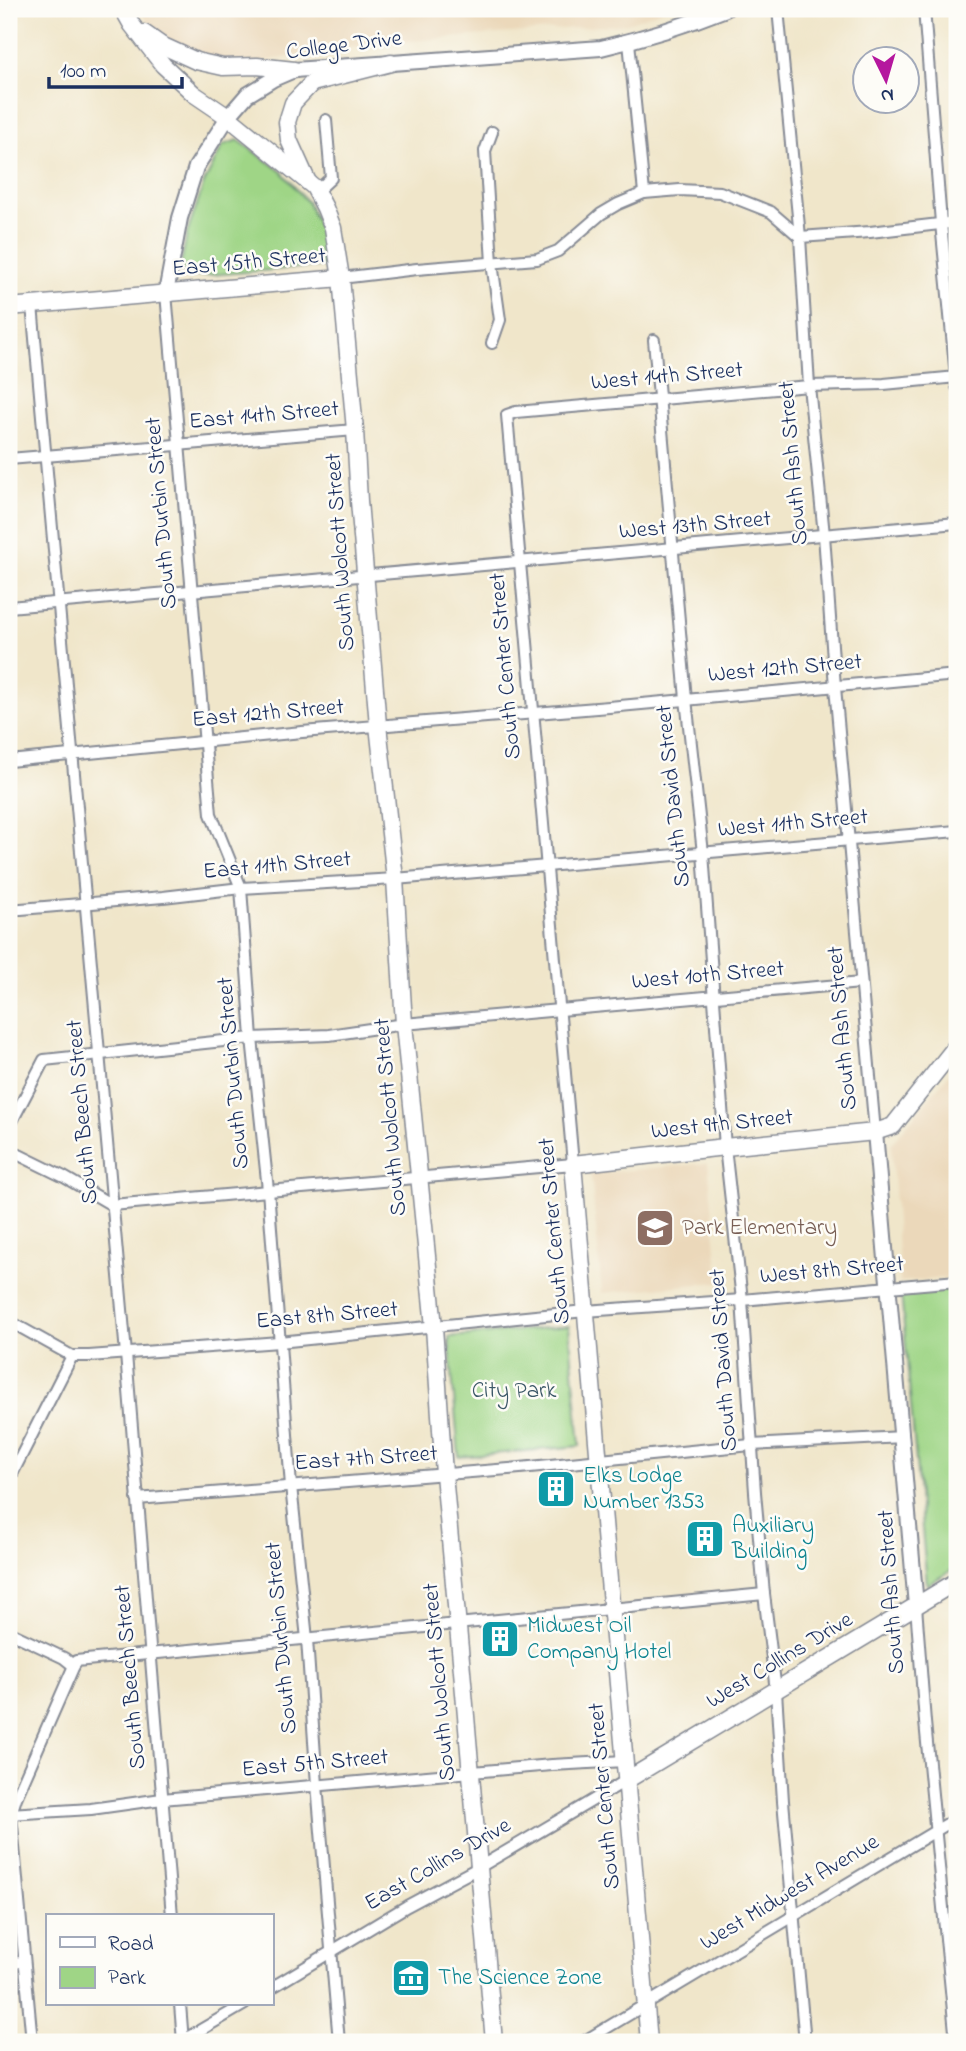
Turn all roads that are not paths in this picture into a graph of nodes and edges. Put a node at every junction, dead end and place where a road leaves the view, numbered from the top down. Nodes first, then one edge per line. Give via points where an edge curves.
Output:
1 (123, 9) edge
2 (726, 9) edge
3 (778, 9) edge
4 (924, 9) edge
5 (132, 25) junction
6 (629, 42) junction
7 (391, 63) junction
8 (294, 70) junction
9 (228, 117) junction
10 (326, 120) dead end
11 (492, 132) dead end
12 (312, 187) junction
13 (643, 193) junction
14 (957, 222) edge
15 (941, 223) junction
16 (800, 237) junction
17 (492, 263) junction
18 (341, 278) junction
19 (166, 293) junction
20 (32, 305) junction
21 (9, 307) edge
22 (654, 340) dead end
23 (492, 343) dead end
24 (957, 377) edge
25 (809, 386) junction
26 (957, 387) edge
27 (659, 399) junction
28 (507, 415) joint
29 (355, 429) junction
30 (178, 445) junction
31 (46, 456) junction
32 (9, 459) edge
33 (957, 523) edge
34 (824, 536) junction
35 (673, 550) junction
36 (519, 562) junction
37 (365, 576) junction
38 (192, 591) junction
39 (59, 603) junction
40 (9, 607) edge
41 (957, 675) edge
42 (835, 687) junction
43 (686, 699) junction
44 (532, 713) junction
45 (378, 725) junction
46 (205, 741) junction
47 (72, 755) junction
48 (9, 761) edge
49 (957, 831) edge
50 (849, 840) junction
51 (702, 853) junction
52 (548, 865) junction
53 (395, 879) junction
54 (241, 888) junction
55 (86, 904) junction
56 (9, 910) edge
57 (861, 983) junction
58 (712, 998) junction
59 (558, 1010) junction
60 (404, 1024) junction
61 (252, 1038) junction
62 (957, 1045) edge
63 (99, 1056) junction
64 (9, 1127) edge
65 (876, 1132) junction
66 (725, 1147) junction
67 (9, 1150) edge
68 (573, 1164) junction
69 (419, 1179) junction
70 (268, 1190) junction
71 (112, 1205) junction
72 (957, 1281) edge
73 (889, 1287) junction
74 (742, 1300) junction
75 (585, 1311) junction
76 (9, 1321) edge
77 (434, 1327) junction
78 (279, 1342) junction
79 (126, 1354) junction
80 (72, 1356) junction
81 (903, 1437) junction
82 (751, 1445) junction
83 (597, 1460) junction
84 (12, 1465) edge
85 (444, 1474) junction
86 (9, 1480) edge
87 (291, 1486) junction
88 (137, 1499) junction
89 (957, 1581) edge
90 (764, 1594) junction
91 (916, 1606) junction
92 (611, 1608) junction
93 (457, 1623) junction
94 (9, 1632) edge
95 (307, 1639) junction
96 (151, 1654) junction
97 (74, 1666) junction
98 (776, 1691) junction
99 (625, 1761) junction
100 (471, 1772) junction
101 (627, 1780) junction
102 (317, 1785) junction
103 (162, 1799) junction
104 (10, 1814) edge
105 (957, 1818) edge
106 (936, 1831) junction
107 (478, 1868) junction
108 (172, 1914) edge
109 (792, 1915) junction
110 (331, 1953) junction
111 (23, 1962) junction
112 (9, 1963) edge
113 (273, 1987) edge
114 (180, 2006) edge
115 (242, 2006) edge
116 (645, 2006) junction
117 (32, 2042) edge
118 (182, 2042) edge
119 (339, 2042) edge
120 (494, 2042) edge
121 (583, 2042) edge
122 (649, 2042) edge
123 (805, 2042) edge
124 (956, 2042) edge

1 - 5 main road, South Wolcott Street
2 - 6 street, College Drive
3 - 16 street, South Ash Street
4 - 15 street
5 - 8 main road via 196,61
5 - 9 main road, South Wolcott Street via 163,65
6 - 7 street, College Drive via 601,48
6 - 13 street
7 - 8 street, College Drive
7 - 12 main road via 312,83 293,103 287,122 289,140
8 - 9 street, College Drive via 247,95
9 - 12 main road, South Wolcott Street
9 - 19 street, South Durbin Street via 196,167 180,218
10 - 12 street via 331,178
11 - 17 street via 485,151
12 - 18 main road, South Wolcott Street via 333,228
13 - 16 street via 720,192 771,212
13 - 17 street, East 15th Street via 601,214 558,251 537,259
14 - 15 street
15 - 16 street
15 - 24 street
16 - 25 street, South Ash Street
17 - 18 street, East 15th Street
17 - 23 street via 500,320
18 - 19 main road, East 15th Street
18 - 29 main road, South Wolcott Street
19 - 20 main road, East 15th Street
19 - 30 street, South Durbin Street
20 - 21 main road, East 15th Street
20 - 31 street, South Beech Street
22 - 27 street, South David Street
24 - 25 street, West 14th Street
24 - 26 street
25 - 27 street, West 14th Street
25 - 34 street, South Ash Street
27 - 28 street, West 14th Street
27 - 35 street, South David Street
28 - 36 street, South Center Street
29 - 30 street, East 14th Street
29 - 37 main road, South Wolcott Street
30 - 31 street, East 14th Street
30 - 38 street, South Durbin Street
31 - 32 street, East 14th Street
31 - 39 street, South Beech Street
33 - 34 street, West 13th Street
34 - 35 street, West 13th Street
34 - 42 street, South Ash Street
35 - 36 street, West 13th Street
35 - 43 street, South David Street
36 - 37 street, West 13th Street
36 - 44 street, South Center Street
37 - 38 street, West 13th Street
37 - 45 main road, South Wolcott Street
38 - 39 street, West 13th Street
38 - 46 street, South Durbin Street
39 - 40 street, West 13th Street
39 - 47 street, South Beech Street
41 - 42 street, West 12th Street
42 - 43 street, West 12th Street
42 - 50 street, South Ash Street
43 - 44 street, West 12th Street
43 - 51 street, South David Street
44 - 45 street, East 12th Street
44 - 52 street, South Center Street
45 - 46 street, East 12th Street
45 - 53 main road, South Wolcott Street
46 - 47 street, East 12th Street
46 - 54 street, South Durbin Street via 211,814
47 - 48 street, East 12th Street
47 - 55 street, South Beech Street
49 - 50 street, West 11th Street
50 - 51 street, West 11th Street
50 - 57 street, South Ash Street
51 - 52 street, West 11th Street
51 - 58 street, South David Street
52 - 53 street, East 11th Street
52 - 59 street, South Center Street
53 - 54 street, East 11th Street
53 - 60 main road, South Wolcott Street
54 - 55 street, East 11th Street
54 - 61 street, South Durbin Street
55 - 56 street, East 11th Street
55 - 63 street, South Beech Street
57 - 58 street, West 10th Street
57 - 65 street, South Ash Street
58 - 59 street, West 10th Street
58 - 66 street, South David Street
59 - 60 street, West 10th Street
59 - 68 street, South Center Street
60 - 61 street, West 10th Street via 329,1035
60 - 69 main road, South Wolcott Street
61 - 63 street, West 10th Street
61 - 70 street, South Durbin Street
62 - 65 main road via 893,1126
63 - 64 street, West 10th Street via 44,1060
63 - 71 street, South Beech Street
65 - 66 main road, West 9th Street
65 - 73 street, South Ash Street
66 - 68 main road, West 9th Street
66 - 74 street, South David Street
67 - 71 street
68 - 69 street
68 - 75 main road, South Center Street
69 - 70 street
69 - 77 main road, South Wolcott Street
70 - 71 street
70 - 78 street, South Durbin Street
71 - 79 street, South Beech Street
72 - 73 street, West 8th Street
73 - 74 street, West 8th Street
73 - 81 street, South Ash Street
74 - 75 street, West 8th Street
74 - 82 street, South David Street
75 - 77 street, East 8th Street
75 - 83 main road, South Center Street
76 - 80 street
77 - 78 street, East 8th Street
77 - 85 main road, South Wolcott Street
78 - 79 street, East 8th Street
78 - 87 street, South Durbin Street
79 - 80 street, East 8th Street
79 - 88 street, South Beech Street
80 - 84 street
81 - 82 street, East 7th Street
81 - 91 street, South Ash Street
82 - 83 street, East 7th Street
82 - 90 street, South David Street
83 - 85 street, East 7th Street
83 - 92 main road, South Center Street
84 - 86 street
85 - 87 street, East 7th Street
85 - 93 main road, South Wolcott Street
87 - 88 street, East 7th Street
87 - 95 street, South Durbin Street
88 - 96 street, South Beech Street
89 - 91 main road, West Collins Drive
90 - 92 street
90 - 98 street, South David Street
91 - 98 main road, West Collins Drive
91 - 106 street, South Ash Street
92 - 93 street
92 - 99 main road, South Center Street
93 - 95 street
93 - 100 main road, South Wolcott Street
94 - 97 street
95 - 96 street
95 - 102 street, South Durbin Street
96 - 97 street via 76,1661
96 - 103 street, South Beech Street
97 - 104 street
98 - 101 main road, West Collins Drive
98 - 109 street, South David Street
99 - 100 street, East 5th Street
99 - 101 main road, South Center Street
100 - 102 street, East 5th Street
100 - 107 main road, South Wolcott Street
101 - 107 street, East Collins Drive
101 - 116 main road, South Center Street
102 - 103 street, East 5th Street
102 - 110 street, South Durbin Street
103 - 104 street, East 5th Street
103 - 108 street, South Beech Street
104 - 111 street
105 - 106 street, West Midwest Avenue
106 - 109 street, West Midwest Avenue
106 - 124 street, South Ash Street
107 - 110 street, East Collins Drive
107 - 120 main road, South Wolcott Street
109 - 116 street, West Midwest Avenue
109 - 123 street, South David Street
110 - 113 street, East Collins Drive
110 - 119 street, South Durbin Street
111 - 112 street
111 - 117 street
114 - 118 street
115 - 118 street
116 - 121 street, West Midwest Avenue
116 - 122 main road, South Center Street

